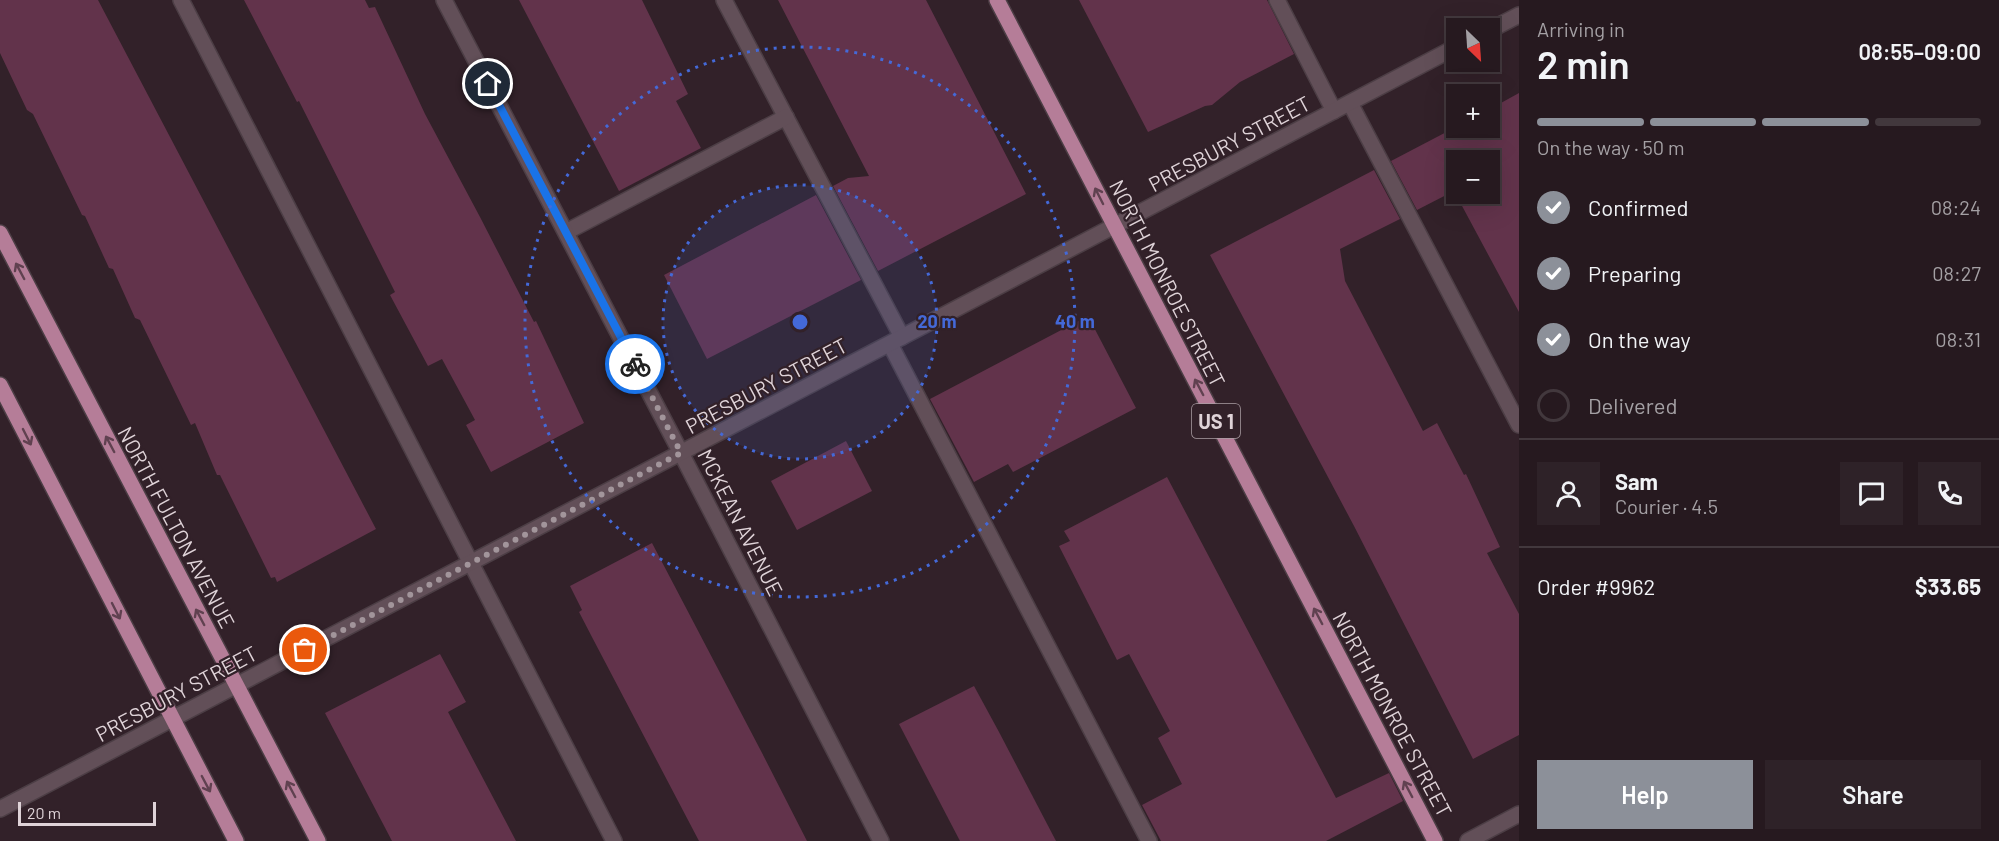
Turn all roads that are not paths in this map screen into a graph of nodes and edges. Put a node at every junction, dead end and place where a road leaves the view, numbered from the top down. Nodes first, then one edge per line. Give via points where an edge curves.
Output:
1 (182, 0) edge
2 (444, 0) edge
3 (724, 0) edge
4 (997, 0) edge
5 (1276, 0) edge
6 (1519, 15) edge
7 (1500, 25) edge
8 (1446, 52) edge
9 (1350, 103) junction
10 (1334, 111) junction
11 (786, 117) junction
12 (1115, 226) junction
13 (566, 232) junction
14 (0, 233) edge
15 (896, 340) junction
16 (0, 386) edge
17 (1519, 425) edge
18 (681, 453) junction
19 (471, 563) junction
20 (236, 686) junction
21 (172, 720) junction
22 (0, 809) edge
23 (1519, 814) edge
24 (236, 841) edge
25 (318, 841) edge
26 (614, 841) edge
27 (882, 841) edge
28 (1149, 841) edge
29 (1435, 841) edge
30 (1468, 841) edge

1 - 19 street
2 - 13 street, MCKEAN AVENUE
3 - 11 street
12 -> 4 main road, NORTH MONROE STREET / US 1
5 - 10 street
6 - 7 street
8 - 9 street, PRESBURY STREET
9 - 10 street, PRESBURY STREET
9 - 17 street
10 - 12 street, PRESBURY STREET
11 - 13 street
11 - 15 street
12 - 15 street, PRESBURY STREET
29 -> 12 main road, NORTH MONROE STREET / US 1
13 - 18 street, MCKEAN AVENUE
20 -> 14 main road, NORTH FULTON AVENUE
15 - 18 street, PRESBURY STREET
15 - 28 street
16 -> 21 main road
18 - 19 street, PRESBURY STREET
18 - 27 street, MCKEAN AVENUE
19 - 20 street, PRESBURY STREET
19 - 26 street
20 - 21 street, PRESBURY STREET
25 -> 20 main road, NORTH FULTON AVENUE
21 - 22 street, PRESBURY STREET
21 -> 24 main road
23 - 30 street

